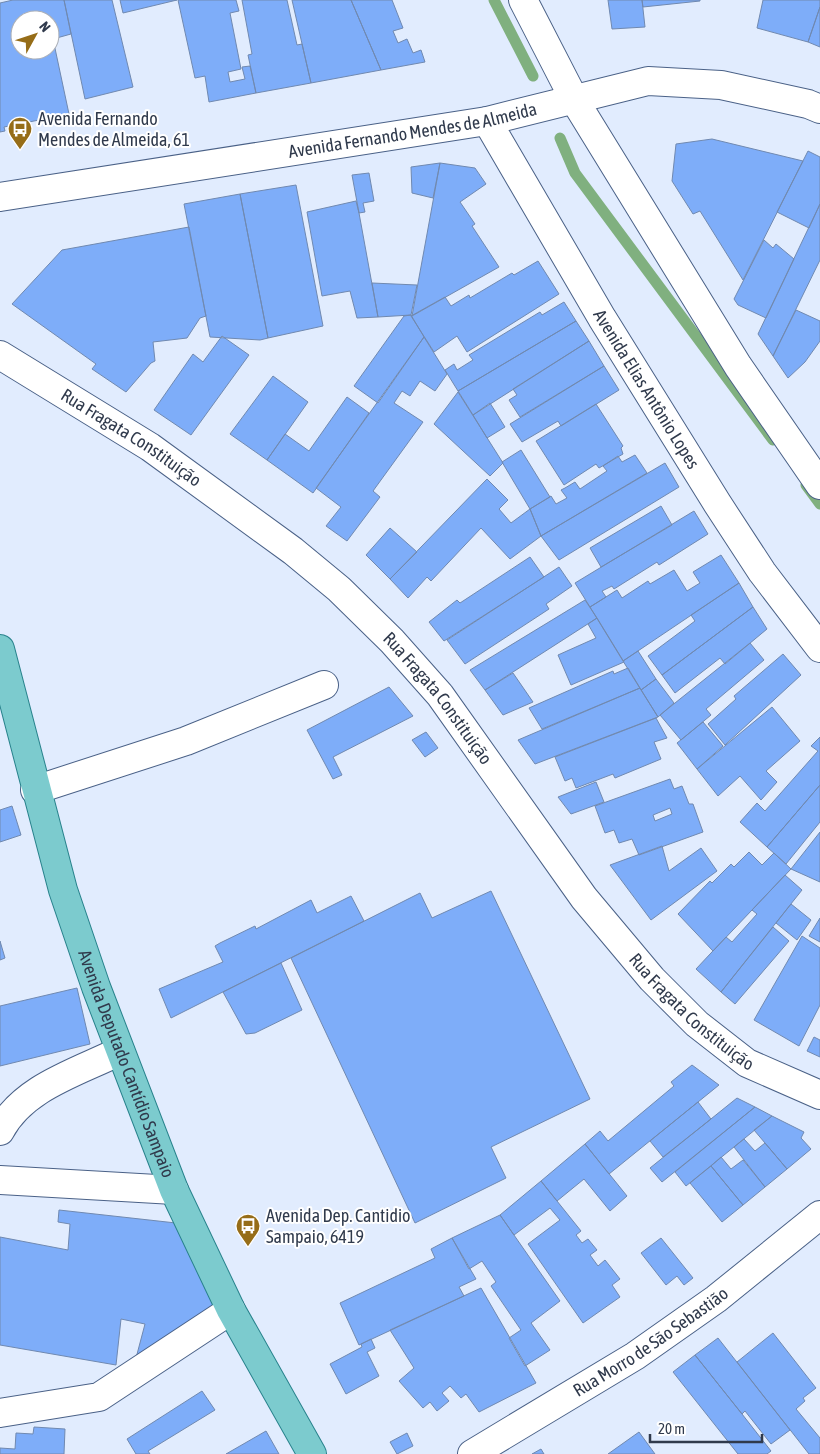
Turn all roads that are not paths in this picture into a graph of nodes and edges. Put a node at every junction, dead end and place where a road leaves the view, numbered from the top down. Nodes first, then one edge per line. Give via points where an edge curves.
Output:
1 (523, 0) edge
2 (575, 101) junction
3 (820, 109) edge
4 (487, 121) junction
5 (0, 197) edge
6 (0, 355) edge
7 (820, 484) edge
8 (820, 648) edge
9 (0, 649) edge
10 (324, 685) dead end
11 (36, 790) junction
12 (120, 1051) junction
13 (820, 1095) edge
14 (0, 1131) edge
15 (0, 1180) edge
16 (174, 1190) junction
17 (820, 1215) edge
18 (231, 1310) junction
19 (0, 1413) edge
20 (312, 1454) edge
21 (472, 1454) edge

1 - 2 street
2 - 3 street, Avenida Fernando Mendes de Almeida via 648,81 721,84
2 - 4 street, Avenida Fernando Mendes de Almeida
2 - 7 street via 738,366
4 - 5 street, Avenida Fernando Mendes de Almeida
4 - 8 street, Avenida Elias Antônio Lopes via 602,318 717,503 762,572
6 - 13 street, Rua Fragata Constituição via 150,447 293,551 339,589 440,695 584,898 652,979 697,1024 747,1063
9 - 11 main road, Avenida Deputado Cantídio Sampaio
10 - 11 street via 186,741
11 - 12 main road, Avenida Deputado Cantídio Sampaio via 63,890
12 - 14 street via 30,1095 8,1117
12 - 16 main road, Avenida Deputado Cantídio Sampaio
15 - 16 street
16 - 18 main road, Avenida Deputado Cantídio Sampaio
17 - 21 street, Rua Morro de São Sebastião via 716,1299 635,1356
18 - 19 street via 98,1397
18 - 20 main road, Avenida Deputado Cantídio Sampaio

